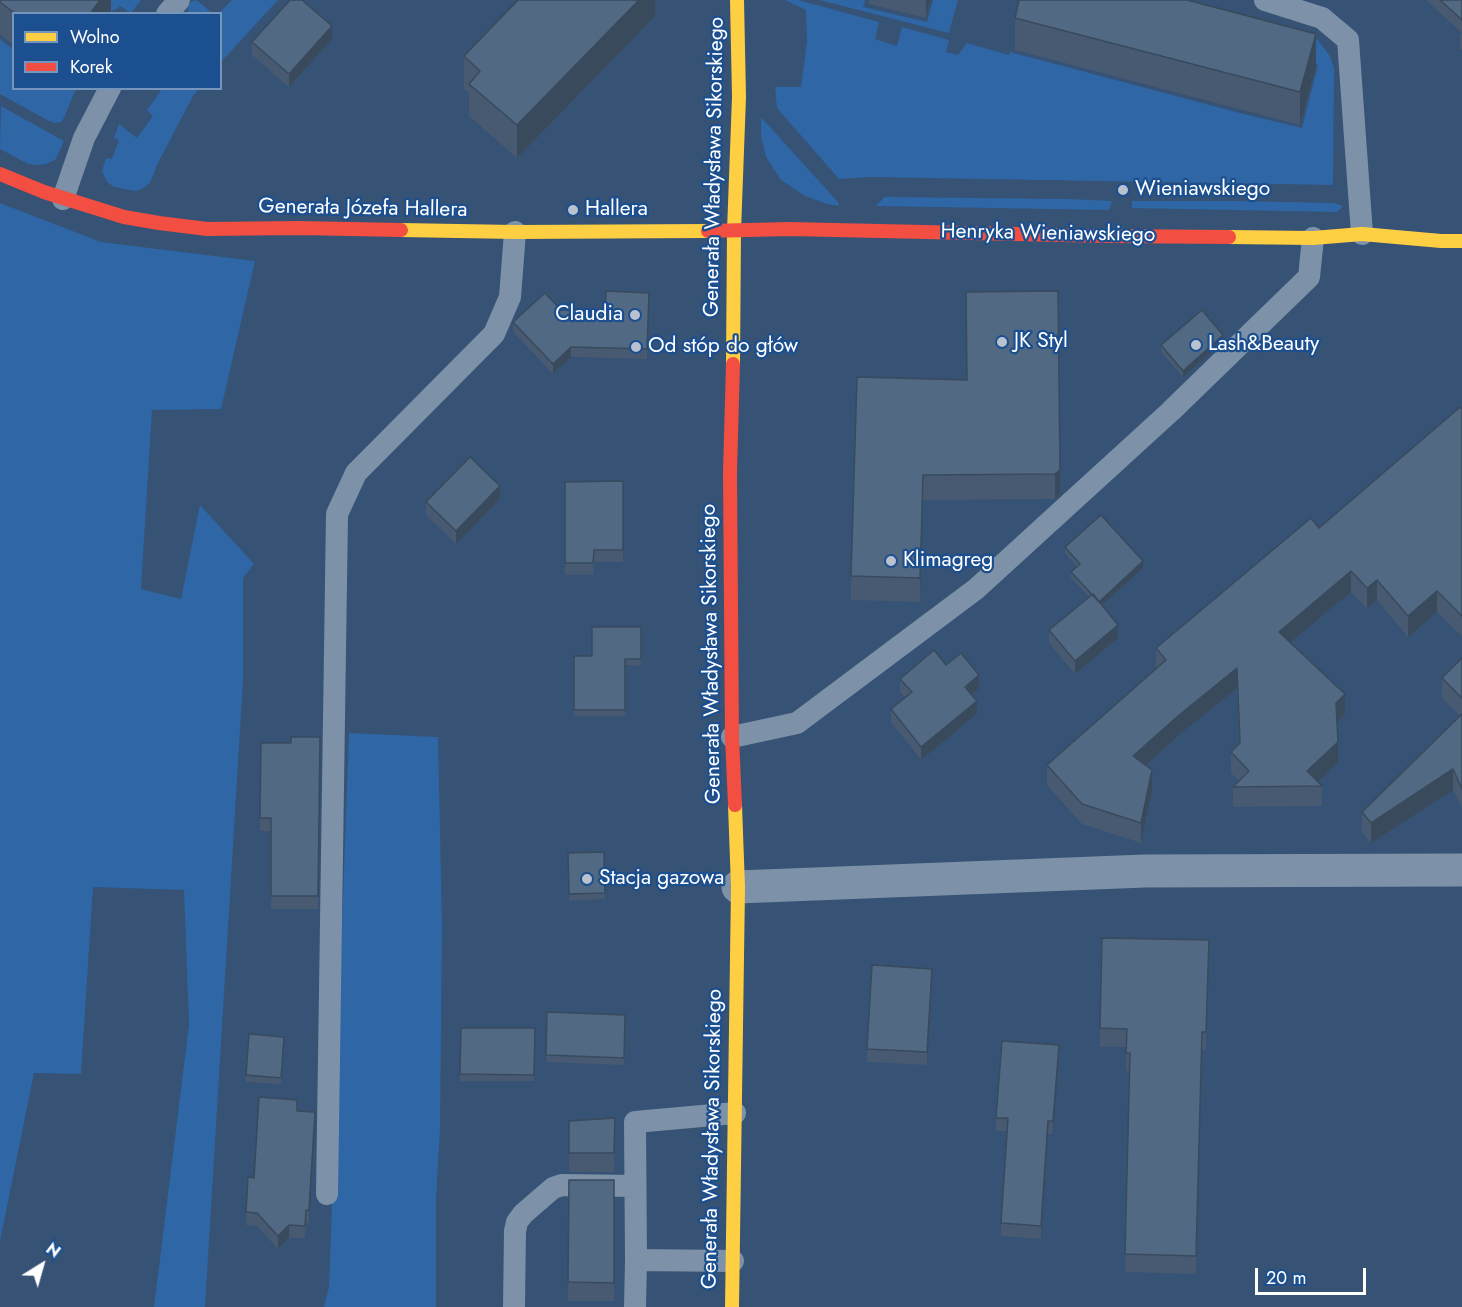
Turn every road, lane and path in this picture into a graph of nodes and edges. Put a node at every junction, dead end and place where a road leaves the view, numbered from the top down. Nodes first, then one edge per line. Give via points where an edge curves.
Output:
1 (178, 0) edge
2 (737, 0) edge
3 (1266, 0) edge
4 (169, 12) edge
5 (109, 90) edge
6 (0, 174) edge
7 (63, 199) junction
8 (734, 231) junction
9 (515, 232) junction
10 (1362, 234) junction
11 (1313, 238) junction
12 (1462, 241) edge
13 (732, 737) junction
14 (1462, 870) edge
15 (738, 887) junction
16 (735, 1113) junction
17 (636, 1186) junction
18 (327, 1194) dead end
19 (636, 1260) junction
20 (733, 1261) junction
21 (514, 1307) edge
22 (635, 1307) edge
23 (732, 1307) edge

1 - 4 lane
2 - 8 street, Generała Władysława Sikorskiego via 739,97
3 - 10 lane via 1322,18 1348,40
5 - 7 lane via 84,138
6 - 7 street, Generała Józefa Hallera
7 - 9 street, Generała Józefa Hallera via 124,218 207,229
8 - 9 street, Generała Józefa Hallera
8 - 11 street, Henryka Wieniawskiego
8 - 13 street, Generała Władysława Sikorskiego via 730,473
9 - 18 lane via 510,297 494,334 356,473 337,514
10 - 11 street, Henryka Wieniawskiego
10 - 12 street, Henryka Wieniawskiego
11 - 13 lane via 1309,277 1171,411 976,589 797,723
13 - 15 street, Generała Władysława Sikorskiego
14 - 15 street via 1145,871
15 - 16 street, Generała Władysława Sikorskiego
16 - 17 lane via 635,1122
16 - 20 street, Generała Władysława Sikorskiego
17 - 19 lane
17 - 21 lane via 562,1185 523,1214 515,1231
19 - 20 lane
19 - 22 lane
20 - 23 street, Generała Władysława Sikorskiego

